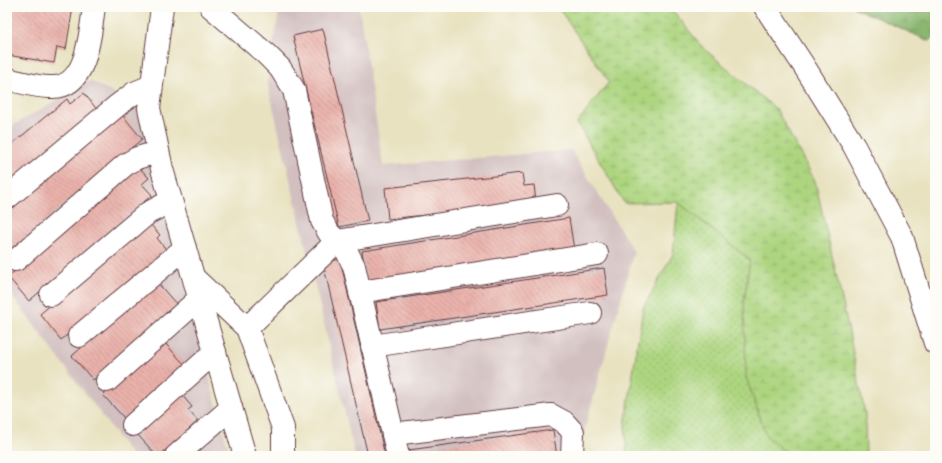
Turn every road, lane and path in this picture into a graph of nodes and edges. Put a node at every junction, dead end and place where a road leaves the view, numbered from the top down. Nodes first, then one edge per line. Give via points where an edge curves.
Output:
1 (94, 7) edge
2 (162, 7) edge
3 (211, 7) edge
4 (765, 7) edge
5 (7, 79) edge
6 (151, 86) junction
7 (158, 152) junction
8 (7, 198) edge
9 (171, 201) junction
10 (557, 205) dead end
11 (337, 241) junction
12 (185, 248) junction
13 (597, 254) dead end
14 (16, 260) dead end
15 (197, 288) junction
16 (360, 292) junction
17 (51, 295) dead end
18 (590, 313) dead end
19 (247, 328) junction
20 (79, 336) dead end
21 (935, 343) edge
22 (372, 346) junction
23 (215, 352) junction
24 (107, 381) dead end
25 (231, 408) junction
26 (133, 425) dead end
27 (393, 434) junction
28 (176, 456) edge
29 (245, 456) edge
30 (283, 456) edge
31 (398, 456) edge
32 (572, 456) edge

1 - 5 street via 80,71 65,85 53,87
2 - 6 street
3 - 11 street via 266,54 280,68 294,90 322,221
4 - 21 street via 854,146 902,237
6 - 7 street via 149,108
6 - 8 street via 134,93 118,105
7 - 9 street
7 - 14 street via 137,158 125,165
9 - 12 street
9 - 17 street via 148,213
10 - 11 street
11 - 16 street via 346,250 354,266
11 - 19 street
12 - 15 street
12 - 20 street
13 - 16 street
15 - 19 street
15 - 23 street
15 - 24 street
16 - 22 street
18 - 22 street
19 - 30 street via 283,428
22 - 27 street
23 - 25 street
23 - 26 street
25 - 28 street
25 - 29 street
27 - 31 street
27 - 32 street via 551,415 564,422 573,432

